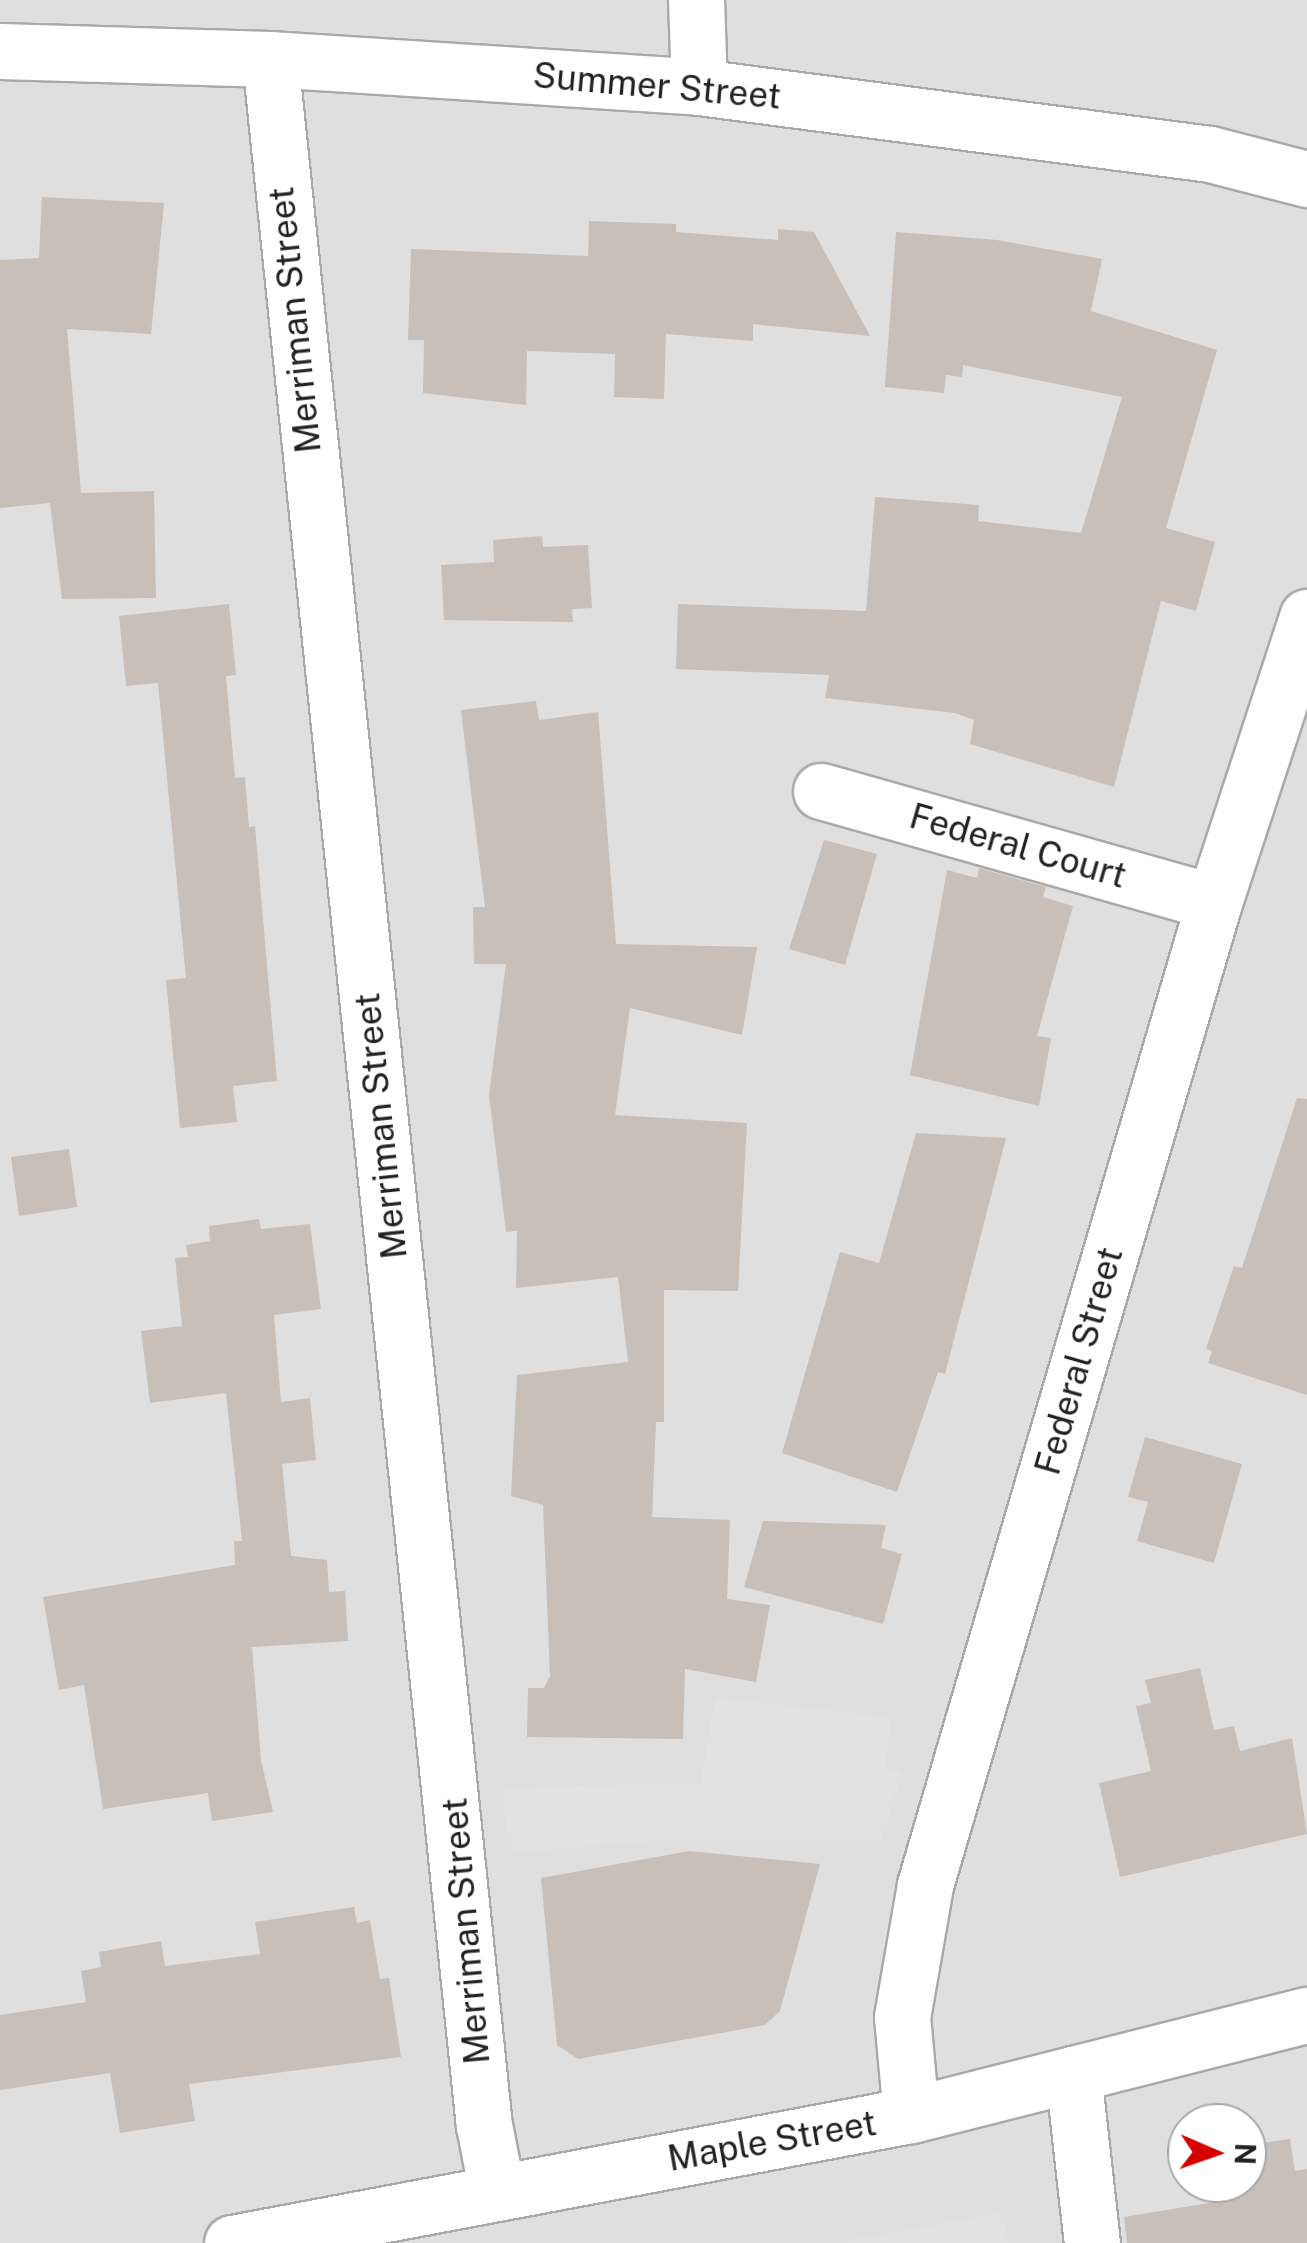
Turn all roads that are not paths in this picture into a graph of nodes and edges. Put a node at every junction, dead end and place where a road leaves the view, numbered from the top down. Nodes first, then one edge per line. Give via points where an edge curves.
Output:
1 (696, 0) edge
2 (0, 51) edge
3 (270, 59) junction
4 (699, 87) junction
5 (1307, 179) edge
6 (1307, 617) edge
7 (821, 791) dead end
8 (1214, 902) junction
9 (1307, 2015) edge
10 (1073, 2074) junction
11 (911, 2115) junction
12 (497, 2192) junction
13 (232, 2243) edge
14 (1092, 2243) edge

1 - 4 street
2 - 3 street, Summer Street
3 - 4 street, Summer Street
3 - 12 street, Merriman Street via 484,2125
4 - 5 street, Summer Street via 1191,151
6 - 8 street, Federal Street
7 - 8 street, Federal Court
8 - 11 street, Federal Street via 925,1885 902,2017
9 - 10 street, Maple Street
10 - 11 street, Maple Street
10 - 14 street
11 - 12 street, Maple Street
12 - 13 street, Maple Street

